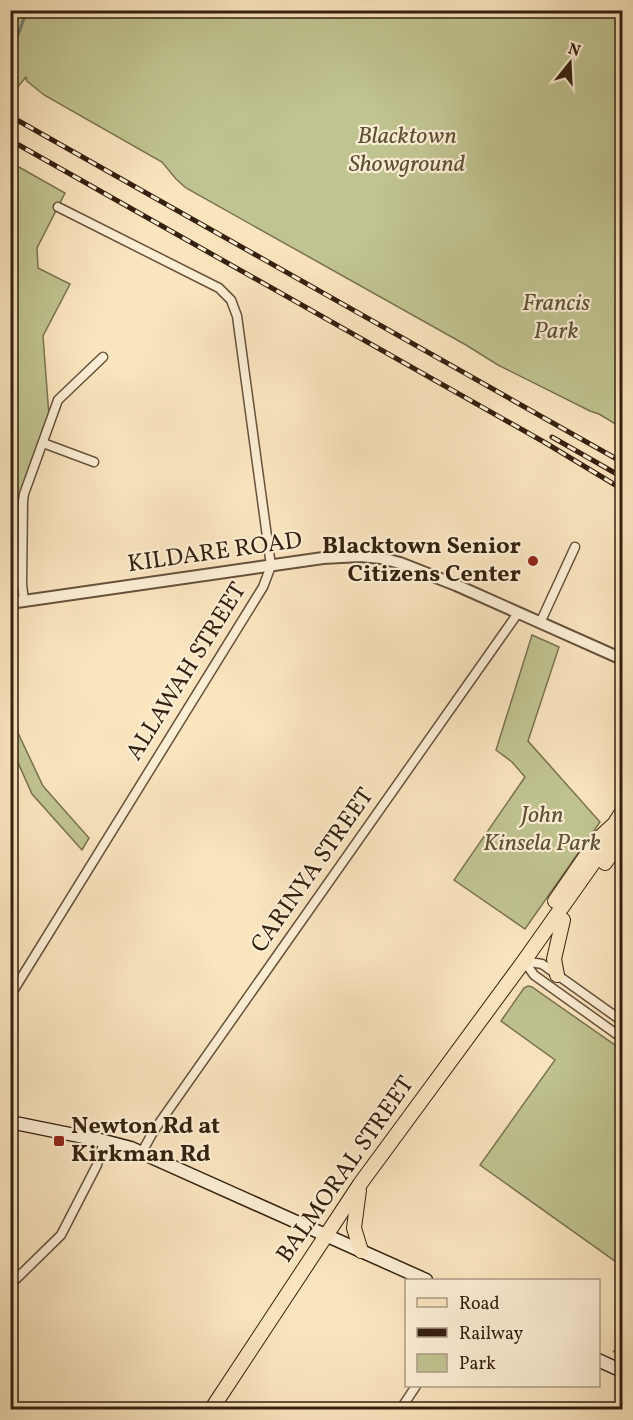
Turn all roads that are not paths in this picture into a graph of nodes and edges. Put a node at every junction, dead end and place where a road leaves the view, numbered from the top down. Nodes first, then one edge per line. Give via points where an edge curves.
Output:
1 (58, 207) dead end
2 (104, 357) dead end
3 (44, 443) junction
4 (94, 462) dead end
5 (575, 548) dead end
6 (271, 566) junction
7 (24, 601) junction
8 (10, 603) edge
9 (518, 613) junction
10 (540, 623) junction
11 (622, 659) edge
12 (619, 817) edge
13 (622, 838) edge
14 (563, 920) junction
15 (524, 961) junction
16 (557, 975) junction
17 (10, 996) edge
18 (622, 1021) edge
19 (622, 1038) edge
20 (10, 1122) edge
21 (104, 1141) junction
22 (142, 1152) junction
23 (360, 1185) junction
24 (327, 1235) junction
25 (361, 1251) junction
26 (422, 1279) edge
27 (10, 1285) edge
28 (600, 1361) edge
29 (622, 1371) edge
30 (415, 1387) edge
31 (622, 1400) edge
32 (211, 1410) edge
33 (400, 1410) edge
34 (617, 1410) edge

1 - 6 street, ALLAWAH STREET via 219,288 231,300 237,316
2 - 3 street via 58,400
3 - 4 street
3 - 7 street via 23,501
5 - 10 street
6 - 7 street, KILDARE ROAD
6 - 9 street, KILDARE ROAD via 343,556 381,558
6 - 17 street, ALLAWAH STREET via 263,587
7 - 8 street, KILDARE ROAD
9 - 10 street, KILDARE ROAD
9 - 22 street, CARINYA STREET
10 - 11 street, KILDARE ROAD
12 - 15 main road, BALMORAL STREET via 606,845
13 - 14 main road, BALMORAL STREET
14 - 15 main road, BALMORAL STREET via 540,951
14 - 16 main road via 554,959
15 - 16 street via 542,964
15 - 19 street via 534,975
15 - 23 main road, BALMORAL STREET
16 - 18 street
20 - 21 main road
21 - 22 main road
21 - 27 street via 97,1165 61,1235
22 - 24 main road
23 - 24 main road, BALMORAL STREET
23 - 25 main road via 354,1228
24 - 25 main road
24 - 32 main road, BALMORAL STREET
25 - 26 main road
28 - 29 main road
30 - 33 street
31 - 34 street

